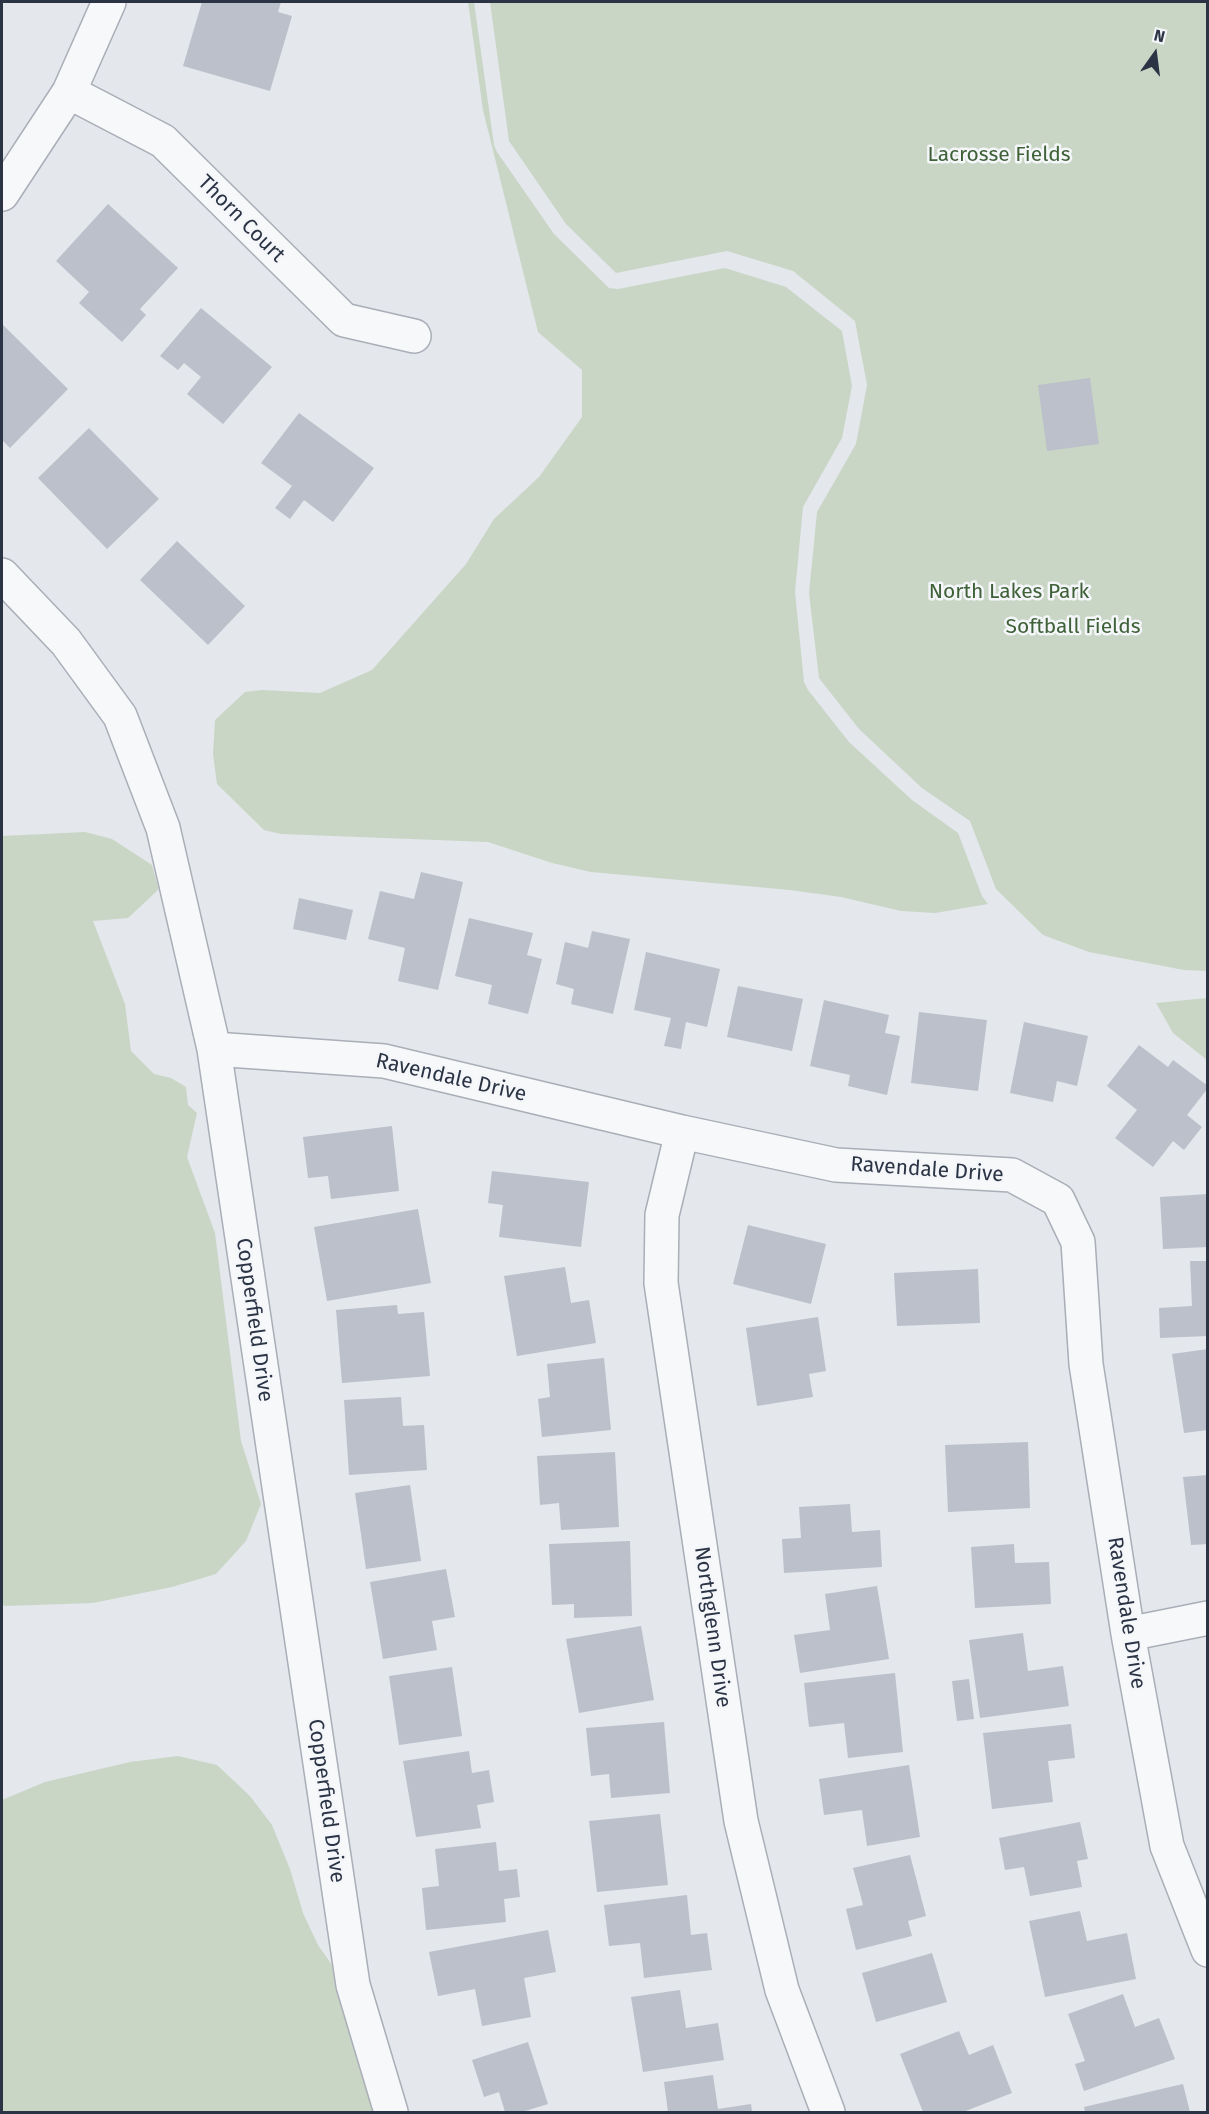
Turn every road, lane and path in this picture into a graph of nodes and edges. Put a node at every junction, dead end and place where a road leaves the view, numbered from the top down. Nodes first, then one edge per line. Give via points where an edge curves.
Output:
1 (109, 2) edge
2 (69, 92) junction
3 (2, 194) edge
4 (414, 336) dead end
5 (2, 575) edge
6 (214, 1049) junction
7 (682, 1132) junction
8 (1208, 1618) edge
9 (1128, 1634) junction
10 (1208, 1950) edge
11 (391, 2112) edge
12 (828, 2112) edge

1 - 2 street
2 - 3 street
2 - 4 street, Thorn Court via 163,141 344,320
5 - 6 street, Copperfield Drive via 66,642 120,716 163,828
6 - 7 street, Ravendale Drive via 384,1060
6 - 11 street, Copperfield Drive via 353,1985
7 - 9 street, Ravendale Drive via 836,1165 1012,1174 1058,1200 1078,1242 1086,1364
7 - 12 street, Northglenn Drive via 663,1215 661,1283 673,1365 741,1821 782,1990
8 - 9 street
9 - 10 street, Ravendale Drive via 1167,1846

